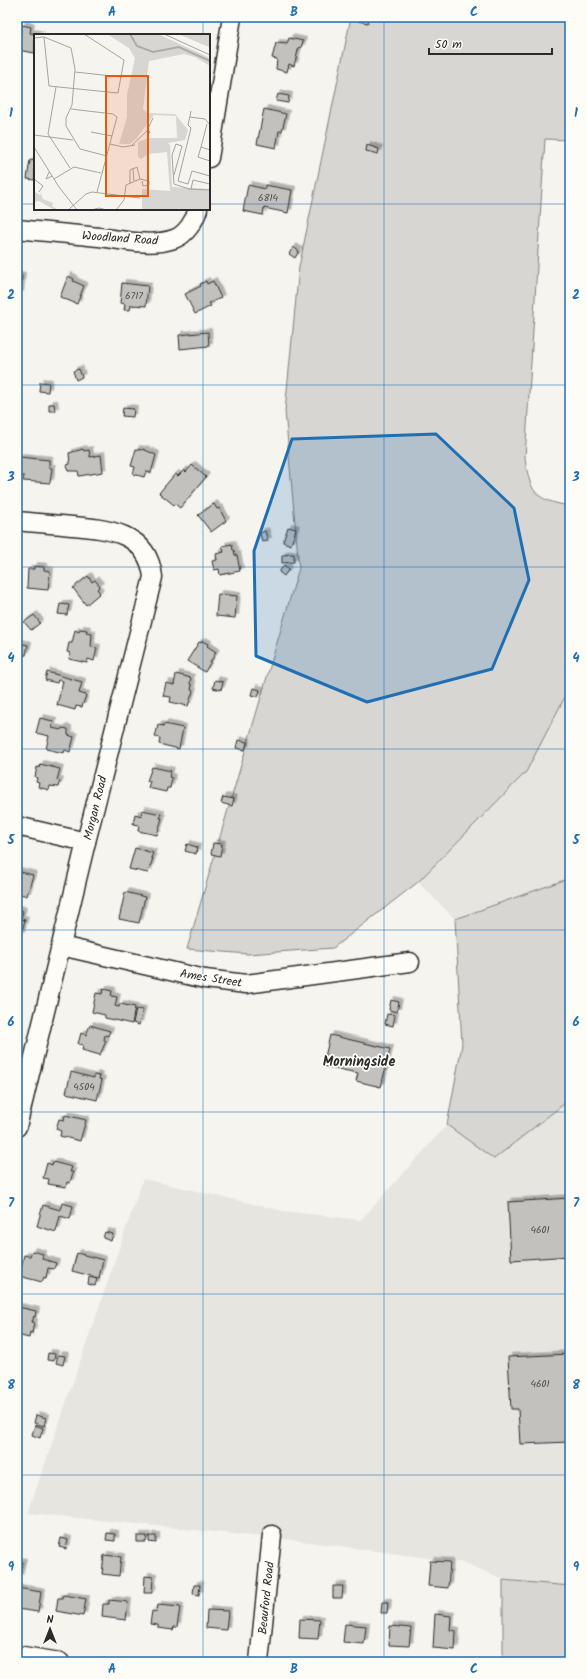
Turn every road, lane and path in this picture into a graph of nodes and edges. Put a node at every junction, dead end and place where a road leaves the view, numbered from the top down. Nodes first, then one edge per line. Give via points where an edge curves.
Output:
1 (232, 17) edge
2 (210, 152) edge
3 (198, 210) edge
4 (17, 229) edge
5 (17, 521) edge
6 (17, 826) edge
7 (86, 842) junction
8 (62, 946) junction
9 (410, 962) dead end
10 (19, 1109) edge
11 (17, 1127) edge
12 (272, 1535) dead end
13 (17, 1655) edge
14 (60, 1662) edge
15 (259, 1662) edge

1 - 2 street
3 - 4 street, Woodland Road via 195,220 184,233 163,242 139,242
5 - 7 street, Morgan Road via 106,529 141,547 152,567 153,577
6 - 7 street
7 - 8 street, Morgan Road
8 - 9 street, Ames Street via 205,979 246,984
8 - 10 street, Morgan Road
10 - 11 street, Morgan Road
12 - 15 street, Beauford Road
13 - 14 street

